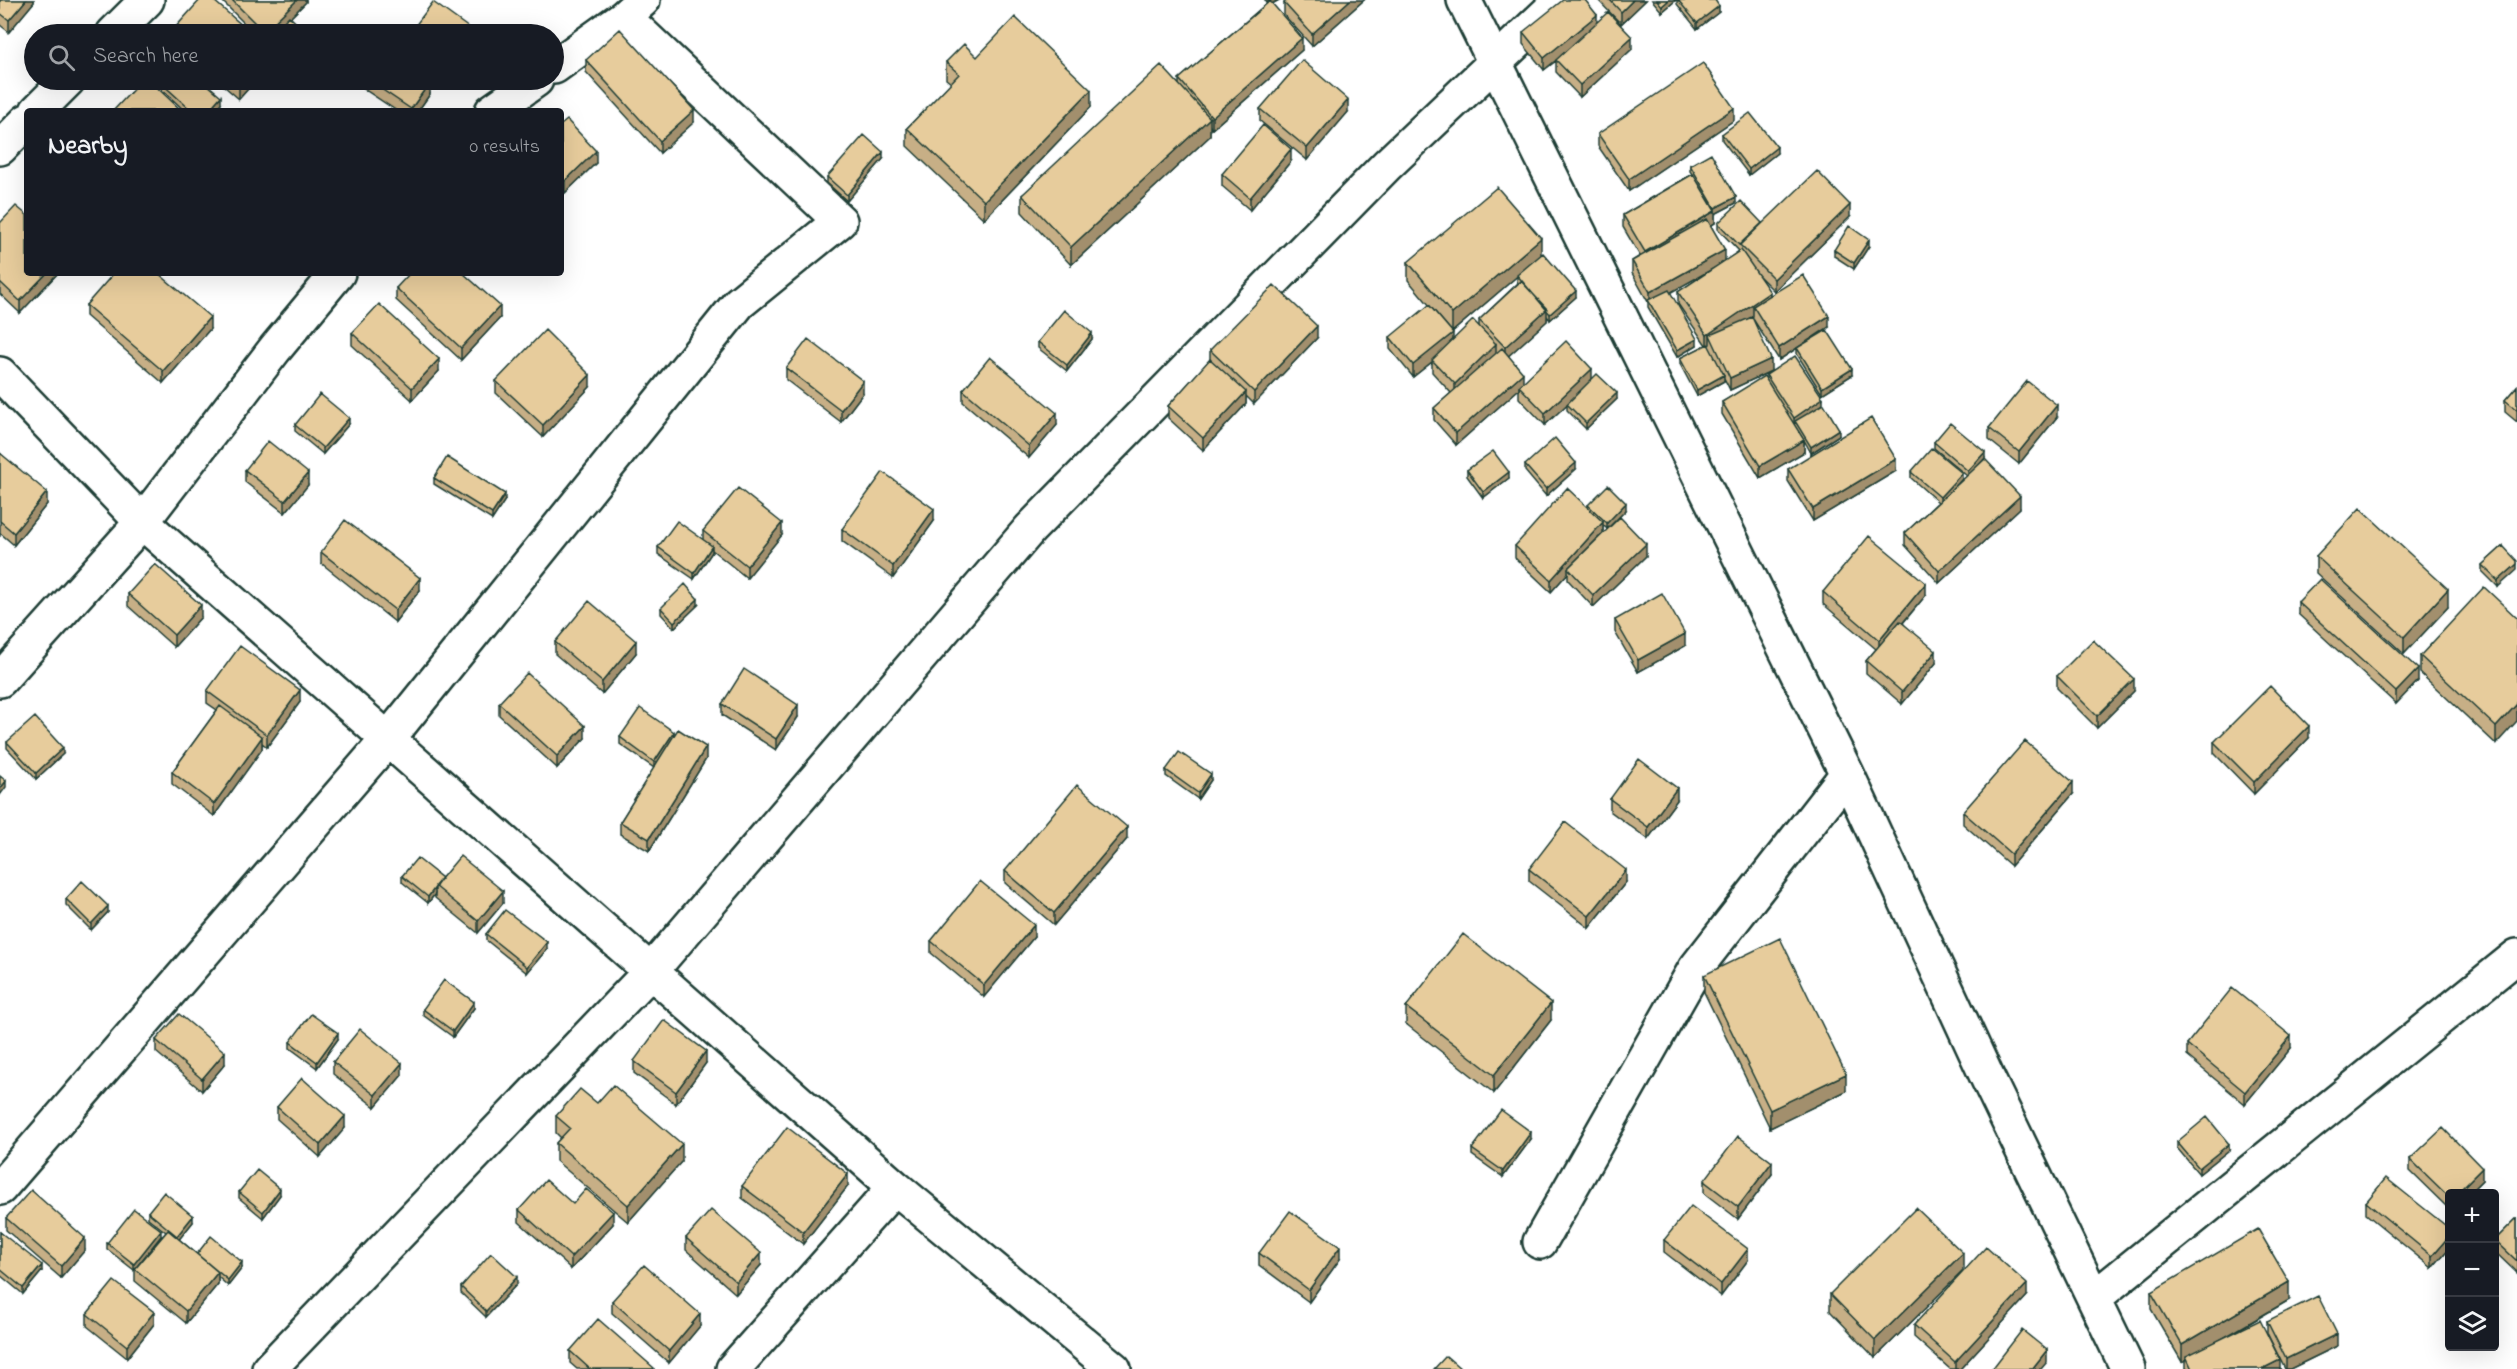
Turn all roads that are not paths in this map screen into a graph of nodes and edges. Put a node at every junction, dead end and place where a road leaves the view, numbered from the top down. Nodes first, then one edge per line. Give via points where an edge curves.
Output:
1 (147, 0) edge
2 (1464, 0) edge
3 (1561, 0) edge
4 (634, 9) edge
5 (123, 24) edge
6 (564, 60) edge
7 (1494, 62) junction
8 (58, 90) edge
9 (522, 90) edge
10 (40, 108) edge
11 (496, 108) edge
12 (24, 124) edge
13 (0, 148) edge
14 (336, 276) edge
15 (0, 374) edge
16 (142, 522) junction
17 (0, 680) edge
18 (388, 739) junction
19 (1848, 774) junction
20 (2517, 957) edge
21 (651, 971) junction
22 (895, 1187) junction
23 (0, 1188) edge
24 (1540, 1242) dead end
25 (2094, 1298) junction
26 (269, 1369) edge
27 (733, 1369) edge
28 (1114, 1369) edge
29 (2128, 1369) edge

1 - 5 street
2 - 7 street
3 - 7 street
4 - 6 street
4 - 18 street via 840,221 739,303
7 - 19 street
7 - 21 street via 1387,165 1030,529
8 - 10 street
9 - 11 street
12 - 13 street
14 - 16 street
15 - 16 street
16 - 17 street
16 - 18 street
18 - 21 street
18 - 23 street
19 - 24 street via 1695,969
19 - 25 street
20 - 25 street
21 - 22 street
21 - 26 street
22 - 27 street
22 - 28 street
25 - 29 street

